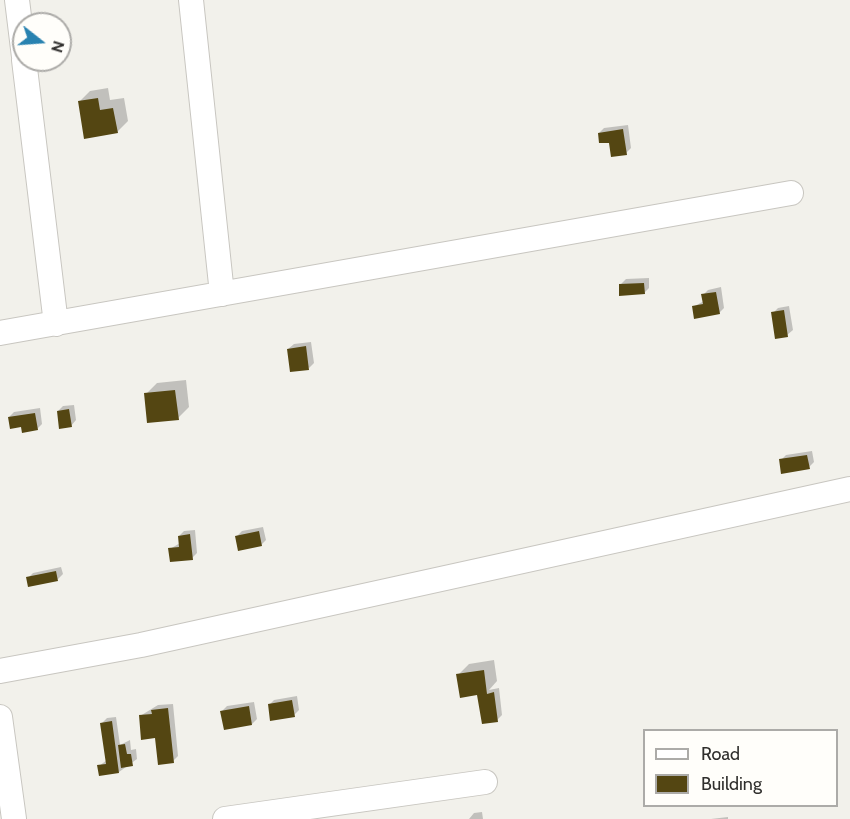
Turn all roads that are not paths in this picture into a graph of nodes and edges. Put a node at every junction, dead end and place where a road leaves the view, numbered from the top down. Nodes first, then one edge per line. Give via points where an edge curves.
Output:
1 (191, 0) edge
2 (26, 72) edge
3 (791, 193) dead end
4 (222, 294) junction
5 (56, 324) junction
6 (0, 333) edge
7 (850, 489) edge
8 (0, 671) edge
9 (0, 717) edge
10 (484, 782) dead end
11 (14, 819) edge
12 (225, 819) edge

1 - 4 street
2 - 5 street
3 - 4 street
4 - 5 street
5 - 6 street
7 - 8 street via 141,645
9 - 11 street
10 - 12 street

